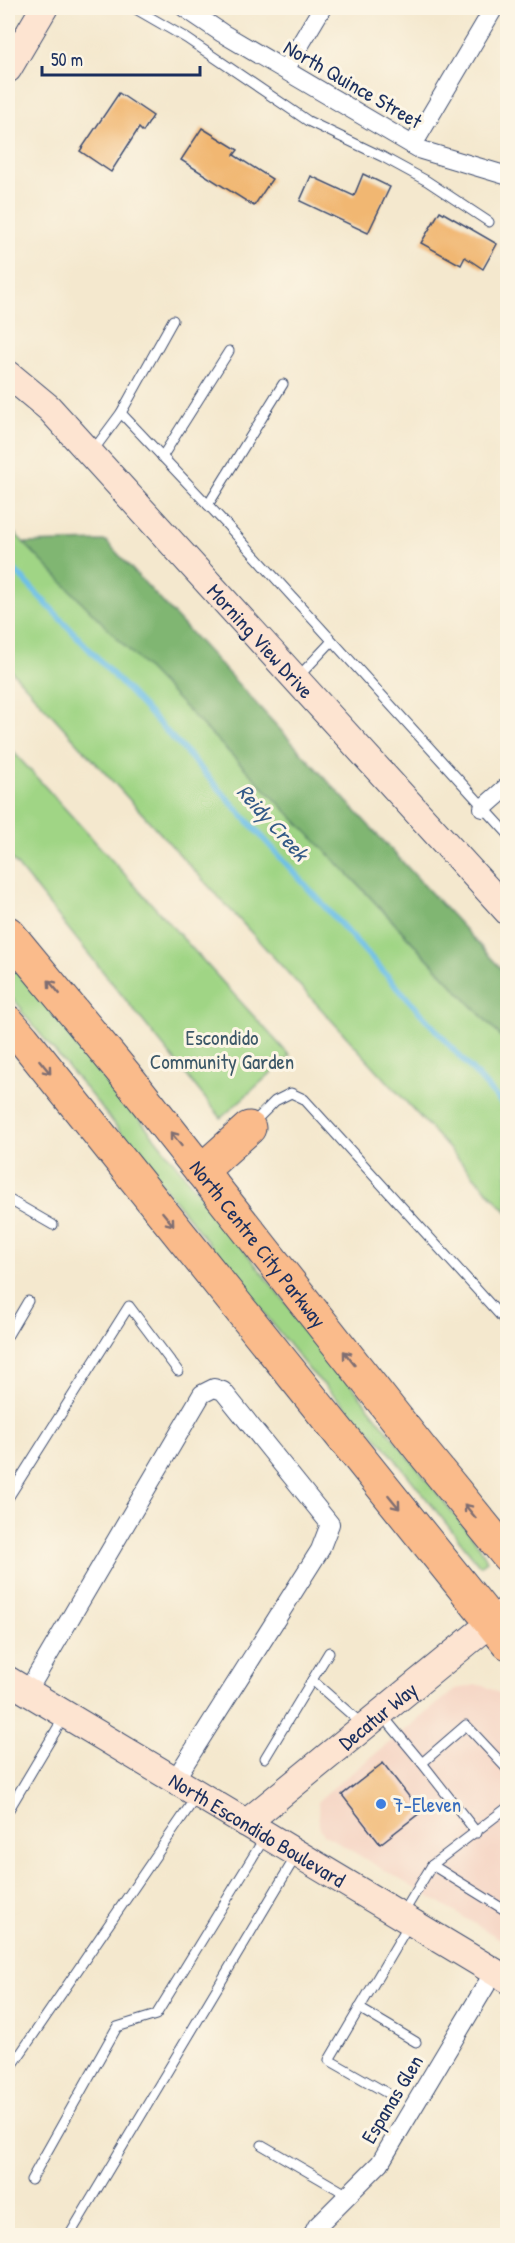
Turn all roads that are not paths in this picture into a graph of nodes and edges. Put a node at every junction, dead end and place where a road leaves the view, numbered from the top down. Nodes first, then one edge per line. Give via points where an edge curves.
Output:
1 (44, 8) edge
2 (134, 8) edge
3 (186, 8) edge
4 (322, 8) edge
5 (494, 8) edge
6 (8, 69) edge
7 (285, 70) junction
8 (413, 145) junction
9 (507, 176) edge
10 (489, 222) dead end
11 (173, 320) dead end
12 (229, 351) dead end
13 (8, 374) edge
14 (283, 384) dead end
15 (121, 413) junction
16 (90, 454) junction
17 (162, 457) junction
18 (208, 505) junction
19 (332, 641) junction
20 (296, 680) junction
21 (507, 786) edge
22 (483, 808) junction
23 (507, 834) edge
24 (507, 912) edge
25 (8, 933) edge
26 (8, 1022) edge
27 (249, 1128) joint
28 (201, 1171) junction
29 (8, 1199) edge
30 (53, 1225) dead end
31 (28, 1301) dead end
32 (507, 1324) edge
33 (8, 1335) edge
34 (178, 1371) dead end
35 (8, 1498) edge
36 (507, 1556) edge
37 (502, 1625) edge
38 (329, 1652) dead end
39 (312, 1680) junction
40 (17, 1686) edge
41 (66, 1714) junction
42 (373, 1719) junction
43 (265, 1758) dead end
44 (422, 1763) junction
45 (507, 1770) edge
46 (174, 1781) junction
47 (198, 1795) junction
48 (507, 1807) edge
49 (8, 1811) edge
50 (256, 1829) junction
51 (477, 1833) junction
52 (298, 1854) junction
53 (432, 1865) junction
54 (507, 1912) edge
55 (406, 1919) junction
56 (501, 1976) edge
57 (359, 2008) junction
58 (416, 2042) dead end
59 (8, 2063) edge
60 (387, 2093) dead end
61 (262, 2145) dead end
62 (31, 2180) dead end
63 (348, 2195) junction
64 (69, 2235) edge
65 (312, 2235) edge

1 - 6 street
2 - 10 lane via 186,38 308,121 426,181
3 - 7 street, North Quince Street
4 - 7 street
5 - 8 street
7 - 8 street, North Quince Street
8 - 9 street, North Quince Street
11 - 15 lane
12 - 17 lane
13 - 16 street, Morning View Drive via 49,408
14 - 18 lane
15 - 16 lane
15 - 17 lane
16 - 20 street, Morning View Drive
17 - 18 lane
18 - 19 lane
19 - 20 lane
19 - 22 lane
20 - 24 street, Morning View Drive
21 - 22 street
22 - 23 lane
28 -> 25 highway, North Centre City Parkway
26 -> 37 highway
27 - 28 highway
27 - 32 lane via 275,1101 291,1093 304,1099
36 -> 28 highway, North Centre City Parkway
29 - 30 lane
31 - 33 lane
34 - 35 lane via 129,1306
37 - 42 street, Decatur Way
38 - 39 lane
39 - 42 lane
39 - 43 lane
40 - 41 street, North Escondido Boulevard
40 - 46 street via 202,1394 214,1388 223,1391 330,1524 320,1550
41 - 46 street, North Escondido Boulevard
41 - 49 lane
42 - 44 lane
42 - 50 street, Decatur Way
44 - 45 lane via 466,1725
44 - 51 lane
46 - 47 street, North Escondido Boulevard
47 - 50 street, North Escondido Boulevard
47 - 59 lane via 12,2066
48 - 51 lane
50 - 52 street, North Escondido Boulevard
50 - 62 lane via 156,2015 117,2027
51 - 53 lane
52 - 55 street, North Escondido Boulevard
52 - 64 lane
53 - 54 lane
53 - 55 lane
55 - 56 street, North Escondido Boulevard
55 - 57 lane
56 - 63 street, Espanas Glen via 380,2163
57 - 58 lane
57 - 60 lane via 328,2060
61 - 63 lane
63 - 65 street, Espanas Glen

